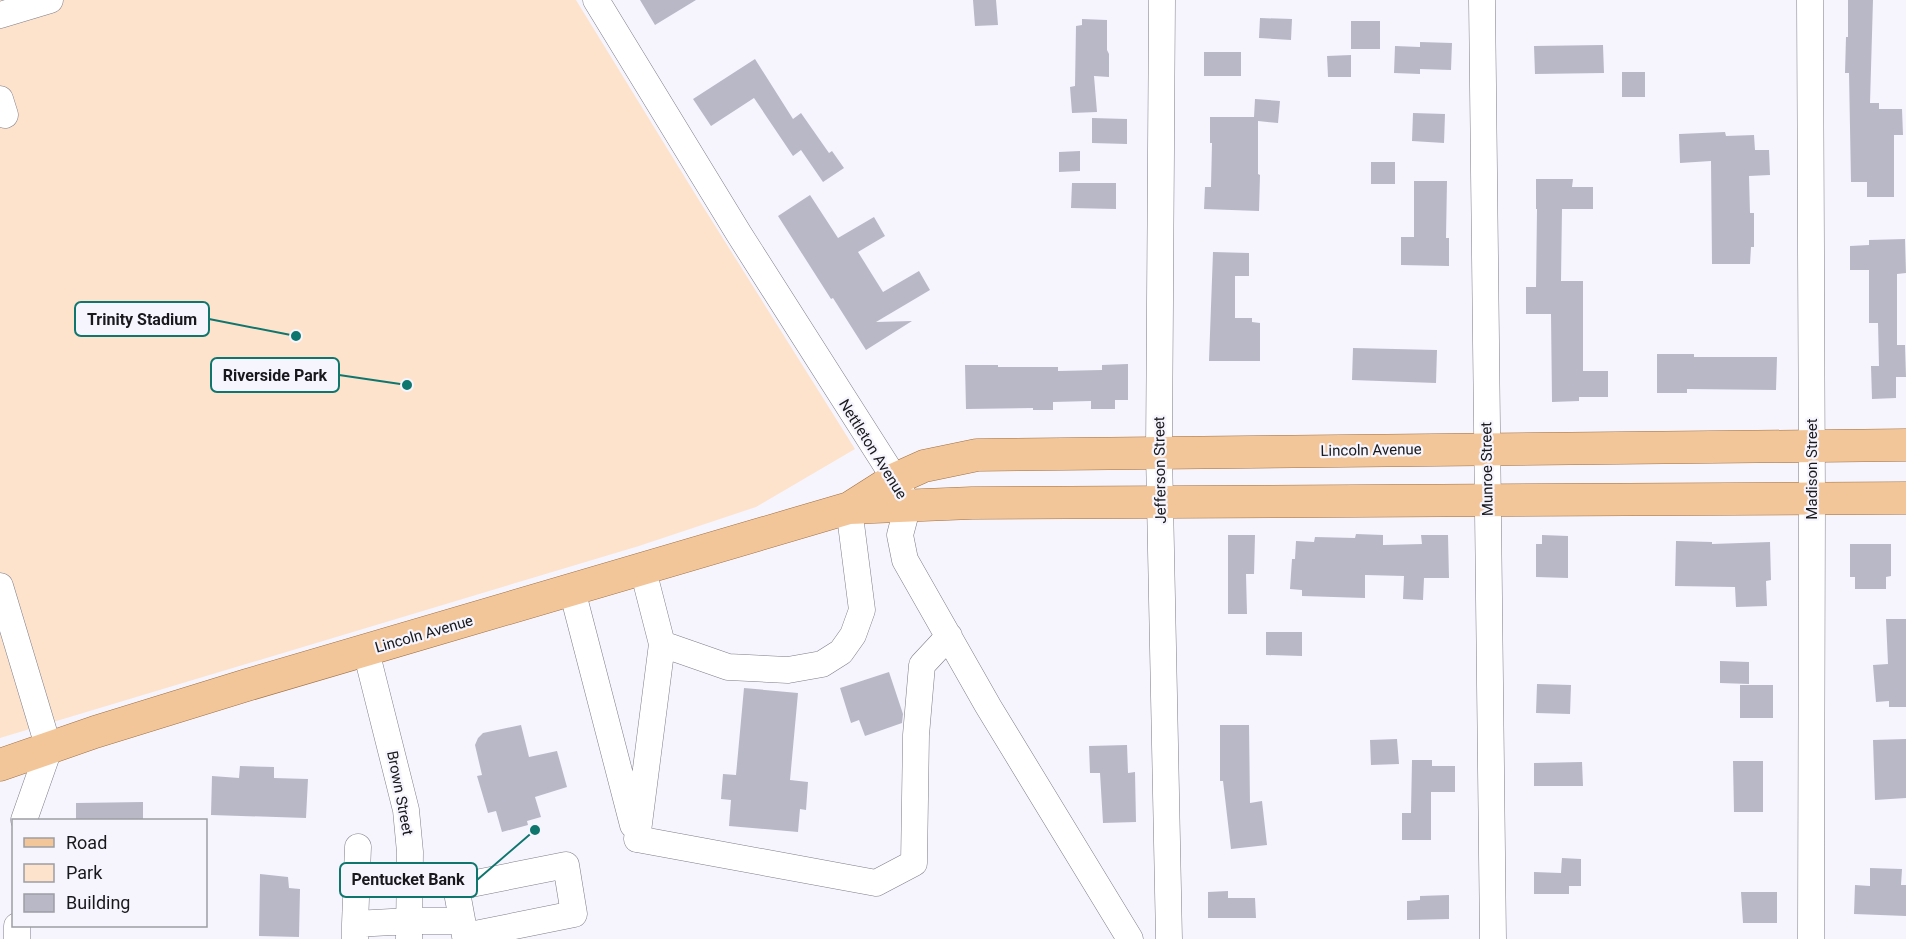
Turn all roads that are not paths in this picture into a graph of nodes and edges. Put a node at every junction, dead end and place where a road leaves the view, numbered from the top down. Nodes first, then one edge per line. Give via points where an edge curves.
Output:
1 (50, 0) edge
2 (596, 0) edge
3 (1162, 0) edge
4 (1482, 0) edge
5 (1810, 0) edge
6 (0, 15) edge
7 (1906, 445) edge
8 (1812, 446) junction
9 (1487, 449) junction
10 (1159, 453) junction
11 (901, 492) junction
12 (1906, 498) edge
13 (1812, 499) junction
14 (1488, 501) junction
15 (1160, 502) junction
16 (849, 508) junction
17 (643, 570) junction
18 (0, 586) edge
19 (572, 590) junction
20 (949, 636) junction
21 (662, 644) junction
22 (366, 651) junction
23 (49, 749) junction
24 (0, 765) edge
25 (24, 819) edge
26 (637, 838) junction
27 (358, 847) dead end
28 (462, 921) junction
29 (409, 930) edge
30 (355, 932) edge
31 (1130, 939) edge
32 (1169, 939) edge
33 (1492, 939) edge
34 (1811, 939) edge

1 - 6 street
2 - 11 street, Nettleton Avenue
3 - 10 street, Jefferson Street
4 - 9 street, Munroe Street
5 - 8 street, Madison Street
7 - 8 main road, Lincoln Avenue
8 - 9 main road, Lincoln Avenue
8 - 13 street, Madison Street
9 - 10 main road, Lincoln Avenue
9 - 14 street, Munroe Street
10 - 11 main road, Lincoln Avenue via 977,455 924,466
10 - 15 street, Jefferson Street
11 - 15 main road
11 - 16 main road, Lincoln Avenue
11 - 20 street, Nettleton Avenue via 900,535 905,560
12 - 13 main road
13 - 14 main road
13 - 34 street, Madison Street
14 - 15 main road
14 - 33 street, Munroe Street
15 - 32 street, Jefferson Street
16 - 17 main road, Lincoln Avenue
16 - 21 street via 862,610 853,635 841,652 822,664 788,670 728,667
17 - 19 main road, Lincoln Avenue
17 - 21 street
18 - 23 street
19 - 22 main road, Lincoln Avenue
19 - 26 street
20 - 26 street via 922,665 916,735 914,863 876,884
20 - 31 street, Nettleton Avenue
21 - 26 street
22 - 23 main road, Lincoln Avenue
22 - 29 street, Brown Street via 406,810
23 - 24 main road, Lincoln Avenue
23 - 25 street
27 - 30 street
28 - 28 street via 465,936 574,914 566,865 456,887
28 - 29 street
29 - 30 street

